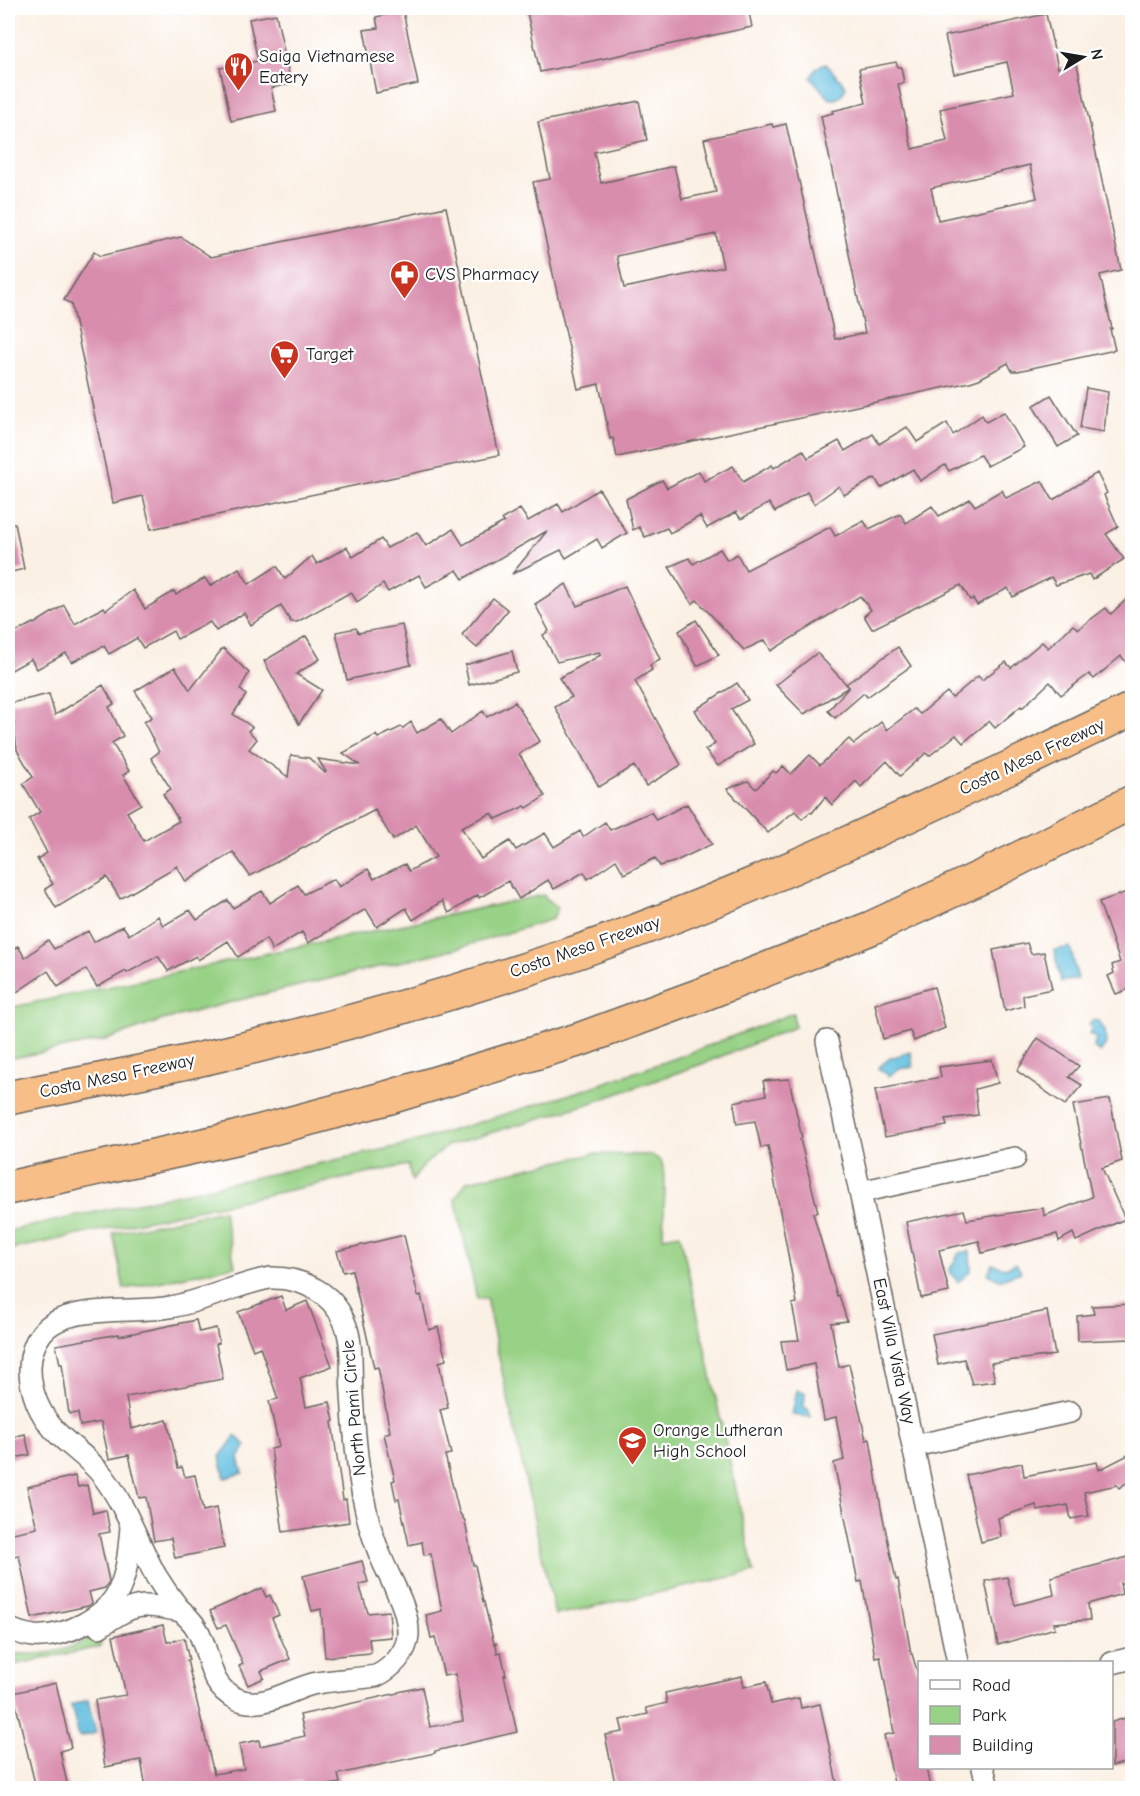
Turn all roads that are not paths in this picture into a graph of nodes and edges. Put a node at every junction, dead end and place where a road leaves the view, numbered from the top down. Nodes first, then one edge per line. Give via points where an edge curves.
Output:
1 (1132, 709) edge
2 (1132, 802) edge
3 (827, 1041) dead end
4 (8, 1098) edge
5 (1015, 1158) dead end
6 (8, 1188) edge
7 (860, 1192) junction
8 (1070, 1412) dead end
9 (914, 1446) junction
10 (131, 1527) junction
11 (182, 1611) junction
12 (8, 1628) edge
13 (8, 1645) edge
14 (958, 1661) edge
15 (983, 1769) edge
16 (988, 1788) edge

1 - 4 highway, Costa Mesa Freeway via 907,817 740,891 560,958 304,1035
2 - 6 highway via 871,928 581,1039 390,1097 235,1138
3 - 7 street, East Villa Vista Way
5 - 7 street
7 - 9 street, East Villa Vista Way
8 - 9 street
9 - 14 street, East Villa Vista Way
10 - 11 street, North Pami Circle via 167,1593
10 - 11 street, North Pami Circle via 103,1476 56,1433 38,1406 30,1362 41,1334 53,1322 74,1315 170,1308 270,1278 299,1281 328,1297 348,1331 361,1487 373,1534 407,1620 407,1643 396,1661 376,1676 316,1683 269,1701 248,1702 224,1692 217,1683 200,1633
10 - 12 street via 123,1582 109,1605 97,1615 78,1627 46,1636 25,1635
11 - 13 street via 140,1605 58,1646 28,1649
15 - 16 street

